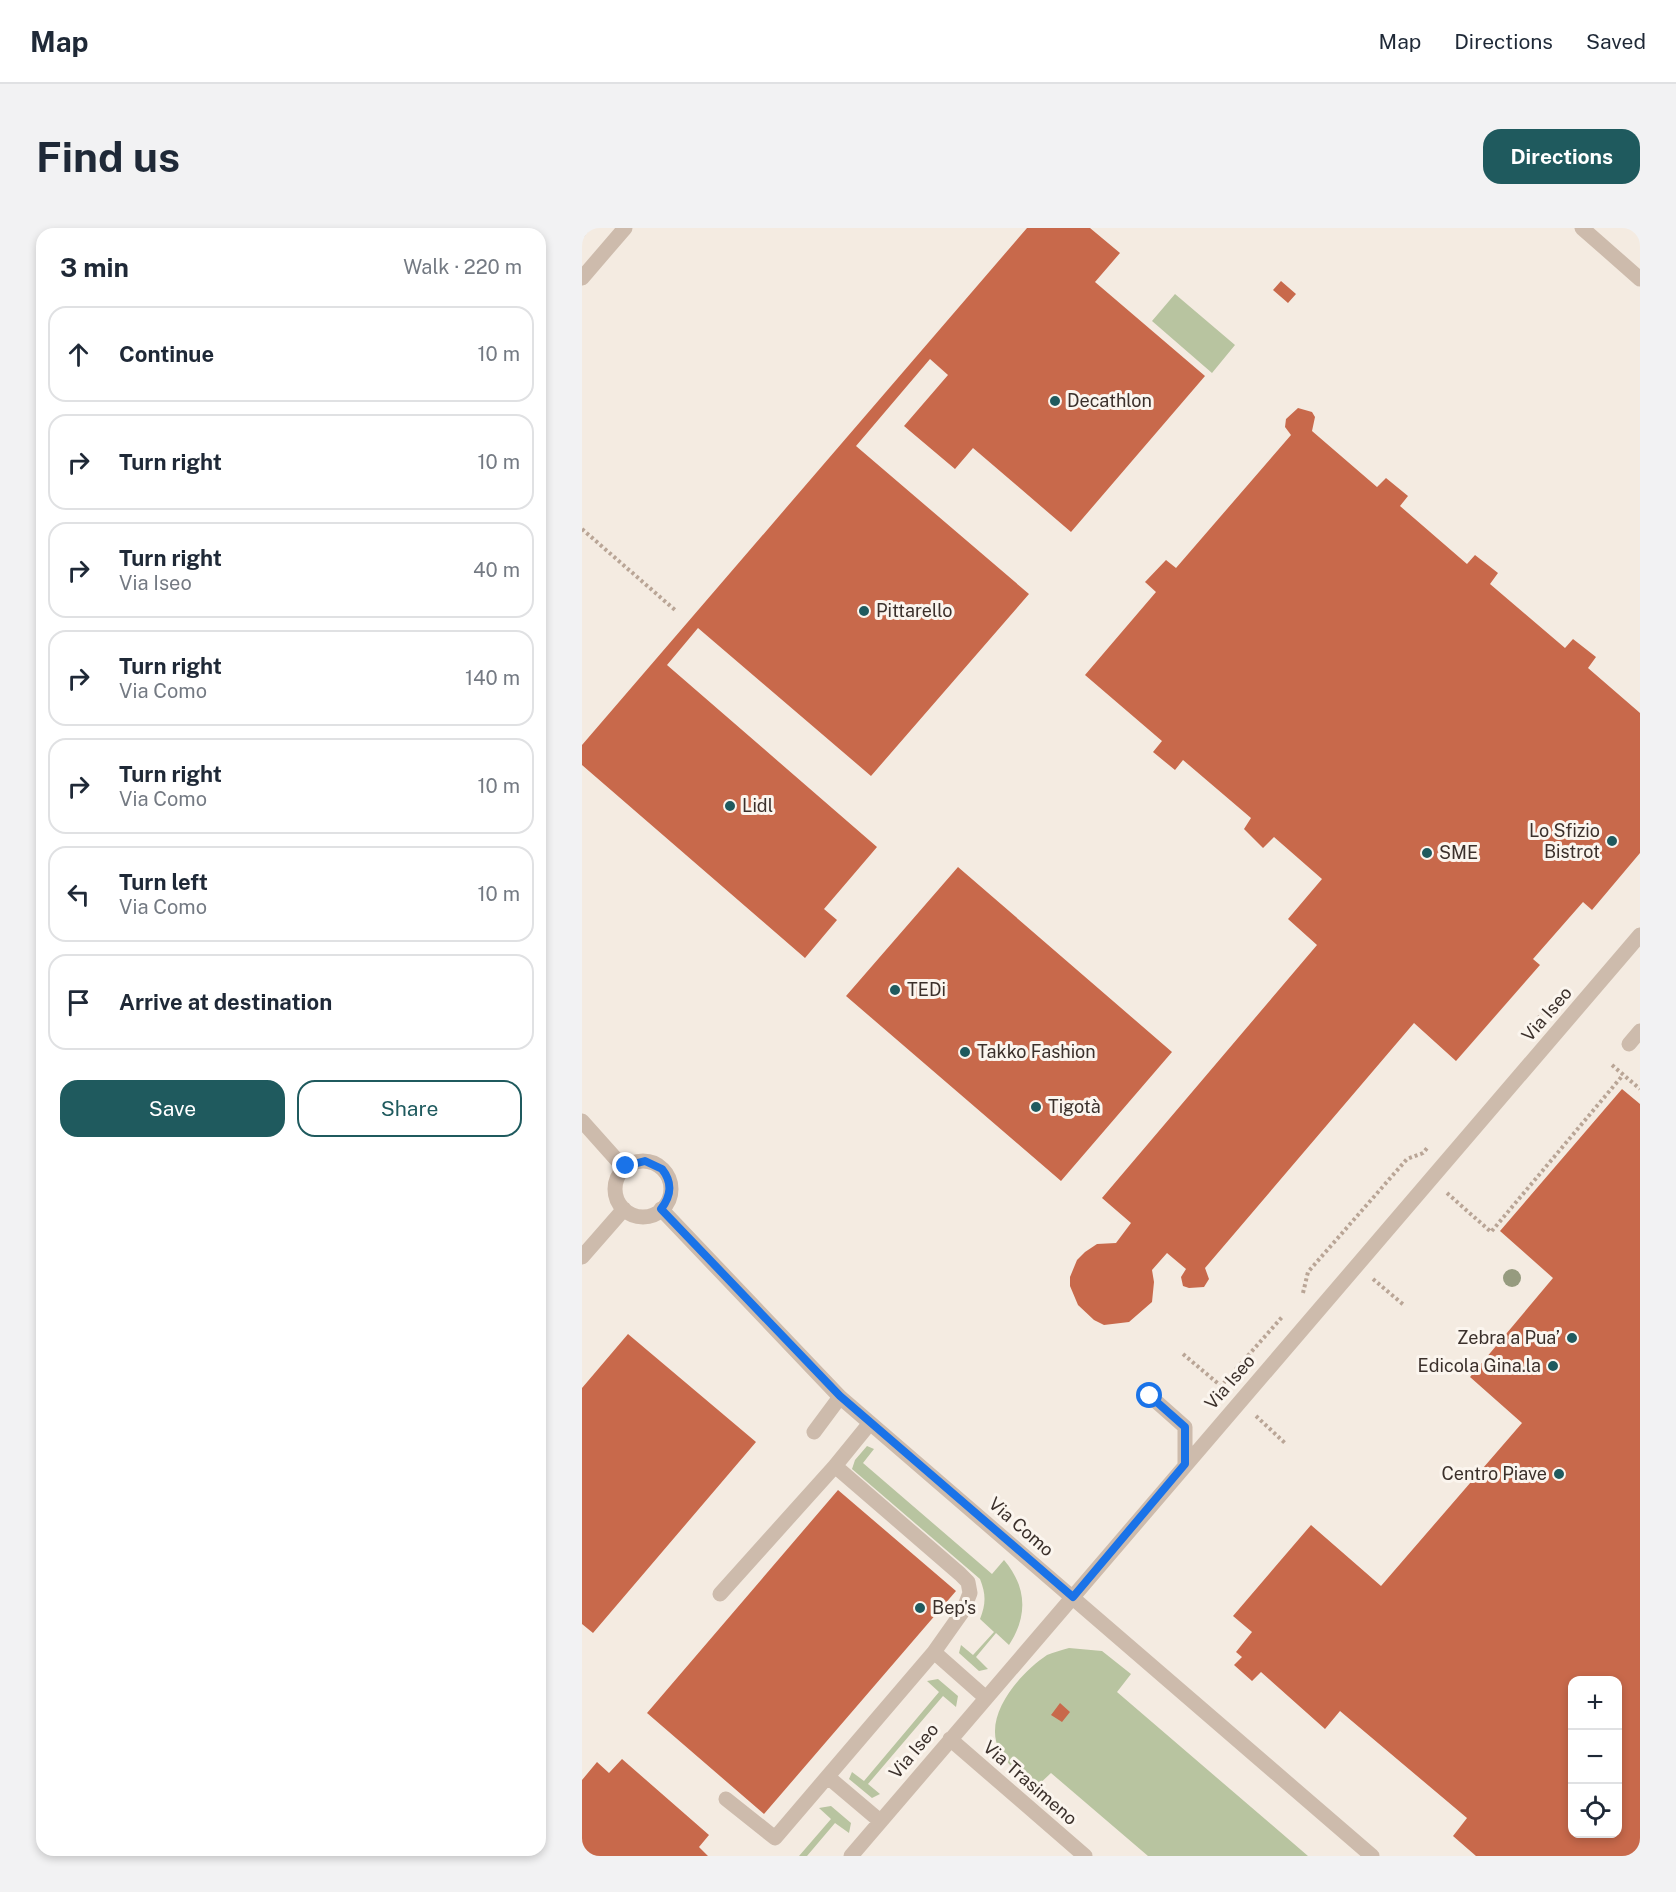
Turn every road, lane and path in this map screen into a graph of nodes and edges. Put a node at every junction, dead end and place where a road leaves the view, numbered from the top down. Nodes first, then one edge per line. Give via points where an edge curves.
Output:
1 (589, 228) edge
2 (625, 228) edge
3 (1582, 228) edge
4 (582, 236) edge
5 (582, 278) edge
6 (1640, 279) edge
7 (582, 529) edge
8 (675, 610) dead end
9 (1640, 935) edge
10 (1533, 1024) dead end
11 (1565, 1024) junction
12 (1640, 1031) edge
13 (1629, 1044) dead end
14 (1612, 1065) dead end
15 (1623, 1074) junction
16 (1640, 1089) edge
17 (582, 1121) edge
18 (1430, 1144) dead end
19 (624, 1168) junction
20 (1448, 1193) dead end
21 (624, 1209) junction
22 (661, 1209) junction
23 (582, 1257) edge
24 (1373, 1279) dead end
25 (1297, 1300) dead end
26 (1405, 1306) dead end
27 (1290, 1308) dead end
28 (1183, 1354) dead end
29 (840, 1396) junction
30 (1150, 1396) dead end
31 (870, 1423) junction
32 (814, 1432) dead end
33 (1185, 1464) junction
34 (835, 1466) junction
35 (720, 1594) dead end
36 (1073, 1597) junction
37 (934, 1652) junction
38 (986, 1698) junction
39 (950, 1739) junction
40 (828, 1777) junction
41 (726, 1799) dead end
42 (880, 1821) junction
43 (851, 1856) edge
44 (1085, 1856) edge
45 (1372, 1856) edge

1 - 4 path
2 - 5 street
3 - 6 street
7 - 8 path
9 - 11 street, Via Iseo
10 - 11 path via 1547,1008
11 - 33 street, Via Iseo
12 - 13 street
14 - 15 path
15 - 16 path
15 - 20 path via 1491,1232
17 - 19 street
18 - 25 path via 1423,1153 1407,1159 1308,1272 1305,1291
19 - 21 street via 615,1188
19 - 22 street via 645,1161 662,1169 670,1188
21 - 22 street via 639,1216
21 - 23 street
22 - 29 street, Via Como
24 - 26 path
27 - 28 path via 1221,1386
29 - 31 street, Via Como
29 - 32 street
30 - 33 street via 1185,1427
31 - 34 street
31 - 36 street, Via Como
33 - 36 street, Via Iseo
34 - 35 street
34 - 37 street via 968,1582 970,1593 963,1611
36 - 38 street, Via Iseo
36 - 45 street, Via Como
37 - 38 street
37 - 40 street
38 - 39 street, Via Iseo
39 - 42 street, Via Iseo
39 - 44 street, Via Trasimeno
40 - 41 street via 774,1838
40 - 42 street
42 - 43 street, Via Iseo

